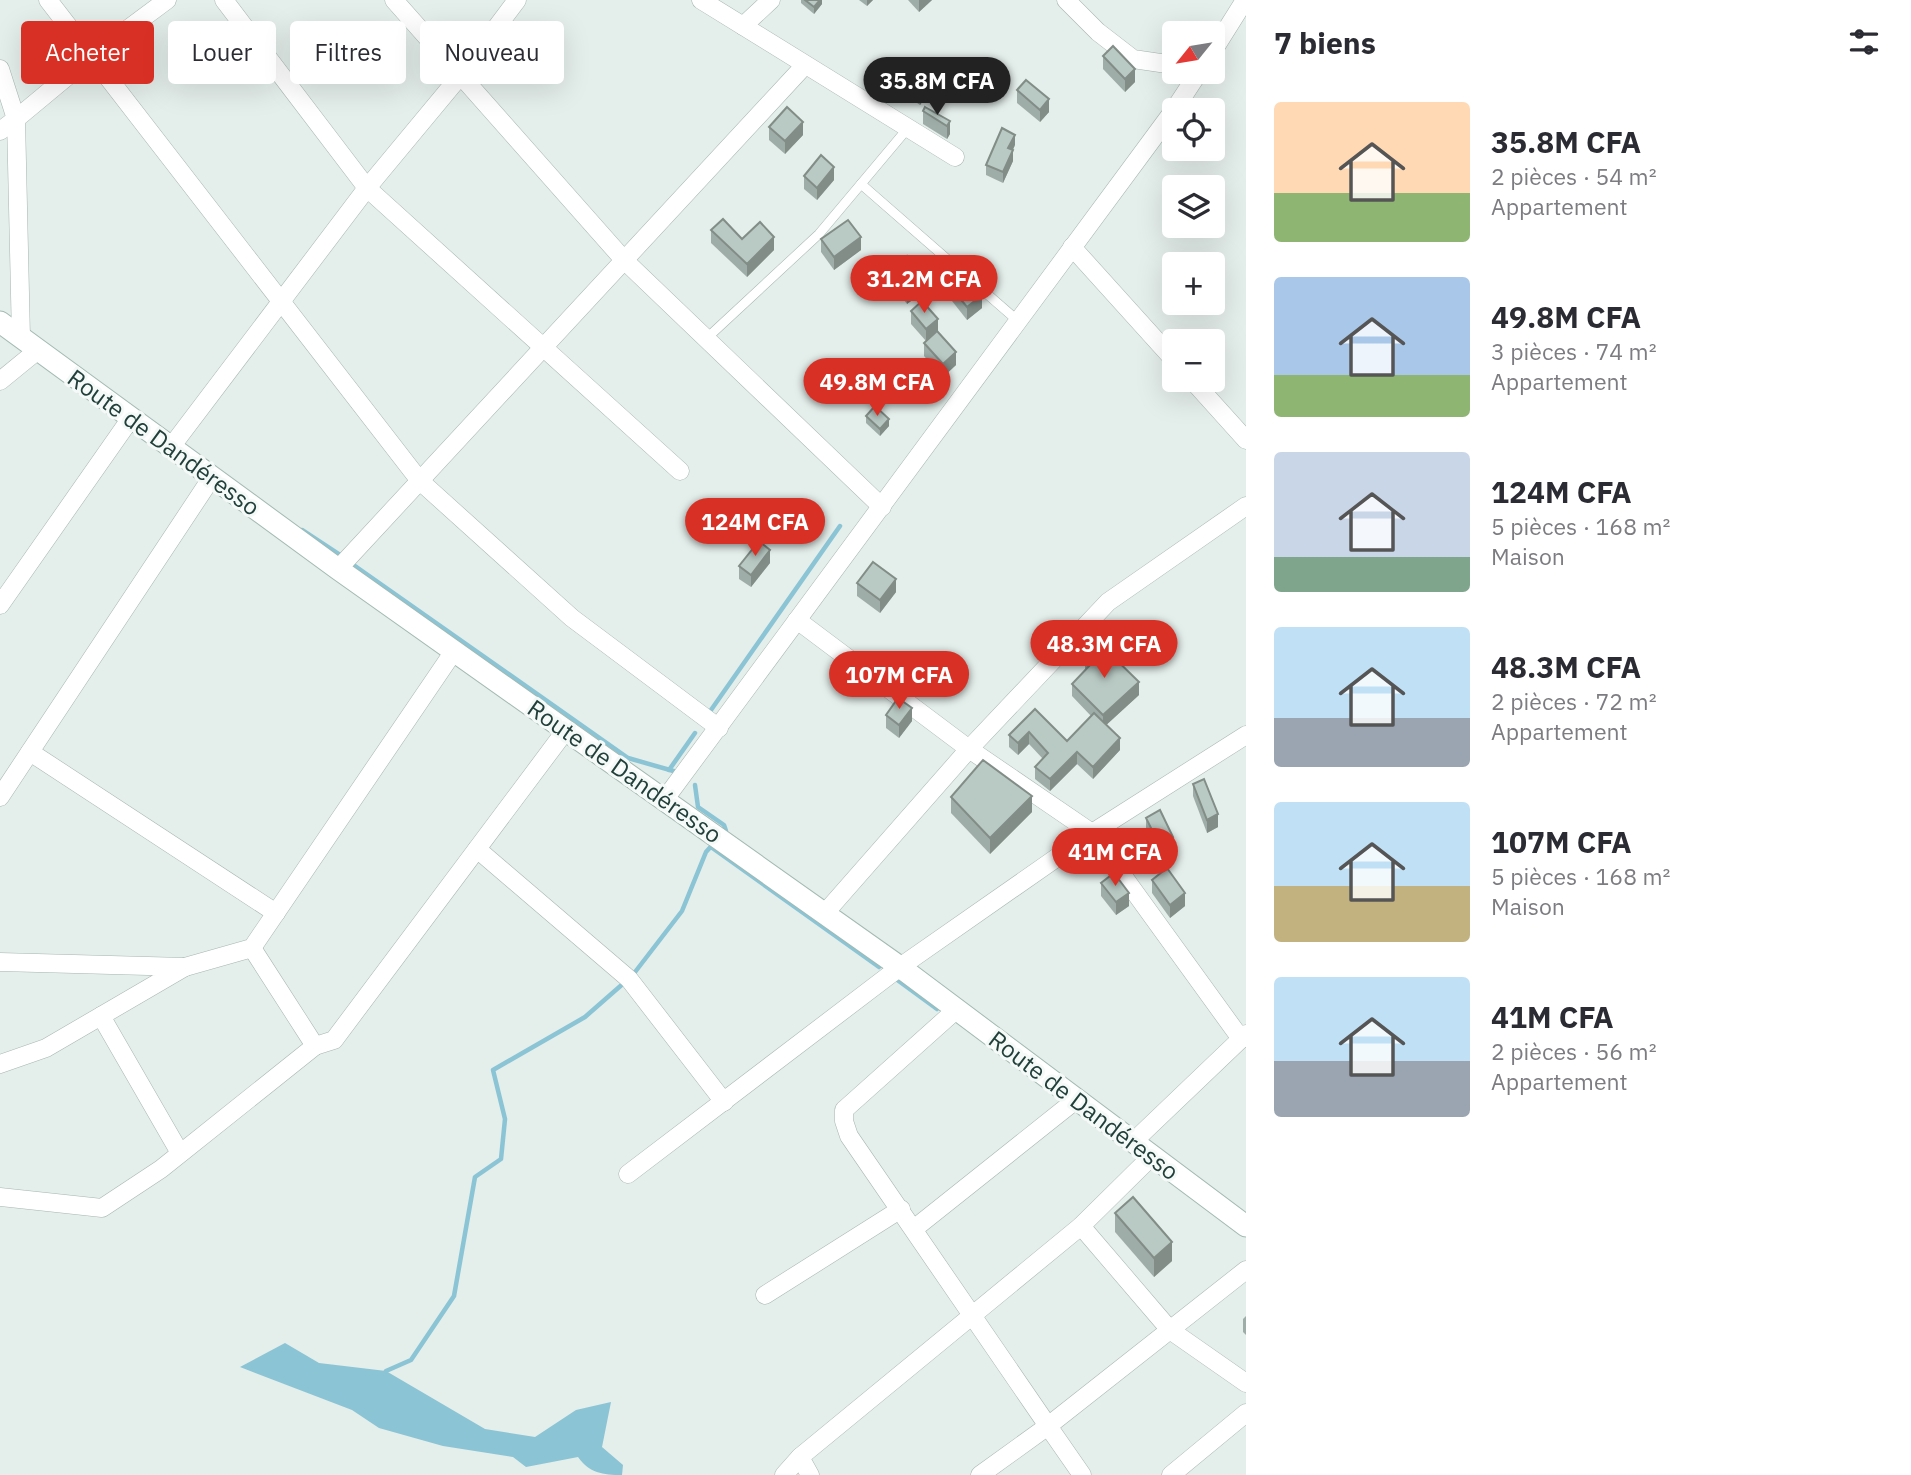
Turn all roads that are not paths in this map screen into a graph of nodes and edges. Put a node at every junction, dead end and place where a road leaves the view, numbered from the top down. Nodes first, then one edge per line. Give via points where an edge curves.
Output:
1 (48, 0) edge
2 (167, 0) edge
3 (224, 0) edge
4 (394, 0) edge
5 (517, 0) edge
6 (701, 0) edge
7 (771, 0) edge
8 (1066, 0) edge
9 (1244, 8) edge
10 (65, 21) edge
11 (139, 21) edge
12 (501, 21) edge
13 (743, 26) junction
14 (420, 30) edge
15 (1225, 34) edge
16 (1162, 64) edge
17 (805, 65) junction
18 (0, 69) edge
19 (58, 84) edge
20 (116, 84) edge
21 (453, 84) edge
22 (467, 84) edge
23 (16, 119) junction
24 (1162, 126) edge
25 (908, 128) junction
26 (0, 131) edge
27 (955, 157) dead end
28 (862, 184) junction
29 (367, 188) junction
30 (1072, 247) junction
31 (624, 260) junction
32 (282, 298) junction
33 (1018, 321) junction
34 (0, 322) edge
35 (706, 338) junction
36 (30, 344) junction
37 (1162, 347) edge
38 (544, 348) junction
39 (0, 381) edge
40 (1203, 392) edge
41 (131, 418) junction
42 (1246, 440) edge
43 (171, 447) junction
44 (680, 471) dead end
45 (212, 477) junction
46 (420, 481) junction
47 (1246, 506) edge
48 (882, 507) junction
49 (338, 569) junction
50 (0, 605) edge
51 (797, 620) junction
52 (454, 651) junction
53 (719, 728) junction
54 (566, 730) junction
55 (1246, 735) edge
56 (969, 749) junction
57 (30, 752) junction
58 (0, 797) edge
59 (665, 799) junction
60 (1092, 833) junction
61 (477, 849) junction
62 (276, 913) junction
63 (825, 913) junction
64 (252, 948) junction
65 (0, 962) edge
66 (185, 967) junction
67 (900, 967) junction
68 (957, 1009) junction
69 (101, 1016) junction
70 (1243, 1037) edge
71 (315, 1046) junction
72 (0, 1064) edge
73 (1077, 1099) junction
74 (724, 1102) junction
75 (1133, 1142) junction
76 (180, 1153) junction
77 (1152, 1156) junction
78 (628, 1174) dead end
79 (0, 1197) edge
80 (901, 1209) junction
81 (1081, 1226) junction
82 (1246, 1226) edge
83 (915, 1228) junction
84 (1246, 1270) edge
85 (765, 1296) dead end
86 (973, 1315) junction
87 (1170, 1330) junction
88 (1246, 1383) edge
89 (1246, 1413) edge
90 (1048, 1426) junction
91 (800, 1457) junction
92 (784, 1475) edge
93 (810, 1475) edge
94 (980, 1475) edge
95 (1082, 1475) edge
96 (1171, 1475) edge

1 - 10 street
2 - 11 street
3 - 29 street
4 - 14 street
5 - 12 street
6 - 13 street
7 - 13 street
8 - 16 street via 1133,60
9 - 15 street
13 - 17 street
17 - 25 street
17 - 31 street
18 - 23 street
19 - 23 street
20 - 32 street
21 - 29 street
22 - 31 street
23 - 26 street
23 - 36 street
24 - 30 street
25 - 27 street
25 - 28 lane
28 - 33 lane
28 - 35 lane via 819,234
29 - 32 street
29 - 38 street
30 - 33 street
30 - 37 street
31 - 35 street
31 - 38 street
32 - 43 street
32 - 46 street
33 - 48 street
34 - 36 street, Route de Dandéresso
35 - 48 street
36 - 39 street
36 - 41 street, Route de Dandéresso
38 - 44 street
38 - 46 street
40 - 42 street
41 - 43 street, Route de Dandéresso
41 - 50 street
43 - 45 street, Route de Dandéresso
45 - 49 street, Route de Dandéresso
45 - 57 street
46 - 49 street
46 - 53 street via 572,618
47 - 56 street via 1108,602
48 - 51 street
49 - 52 street, Route de Dandéresso
51 - 53 street
51 - 56 street
52 - 54 street, Route de Dandéresso
52 - 62 street
53 - 59 street
54 - 59 street, Route de Dandéresso
54 - 61 street
55 - 60 street
56 - 60 street
56 - 63 street
57 - 58 street
57 - 62 street
59 - 63 street, Route de Dandéresso
60 - 67 street
60 - 70 street
61 - 71 street via 334,1040
61 - 74 street via 629,979
62 - 64 street
63 - 67 street, Route de Dandéresso
64 - 66 street
64 - 71 street
65 - 66 street
66 - 69 street
67 - 68 street, Route de Dandéresso
67 - 74 street
68 - 73 street, Route de Dandéresso
68 - 80 street via 844,1110 849,1136
69 - 72 street via 46,1048
69 - 76 street
70 - 75 street
71 - 76 street
73 - 75 street, Route de Dandéresso
73 - 83 street
74 - 78 street
75 - 77 street, Route de Dandéresso
76 - 79 street via 102,1208
77 - 81 street
77 - 82 street, Route de Dandéresso
80 - 83 street
80 - 85 street
81 - 86 street
81 - 87 street
83 - 86 street
84 - 87 street
86 - 90 street
86 - 91 street
87 - 88 street
87 - 90 street
89 - 96 street
90 - 94 street
90 - 95 street
91 - 92 street
91 - 93 street

